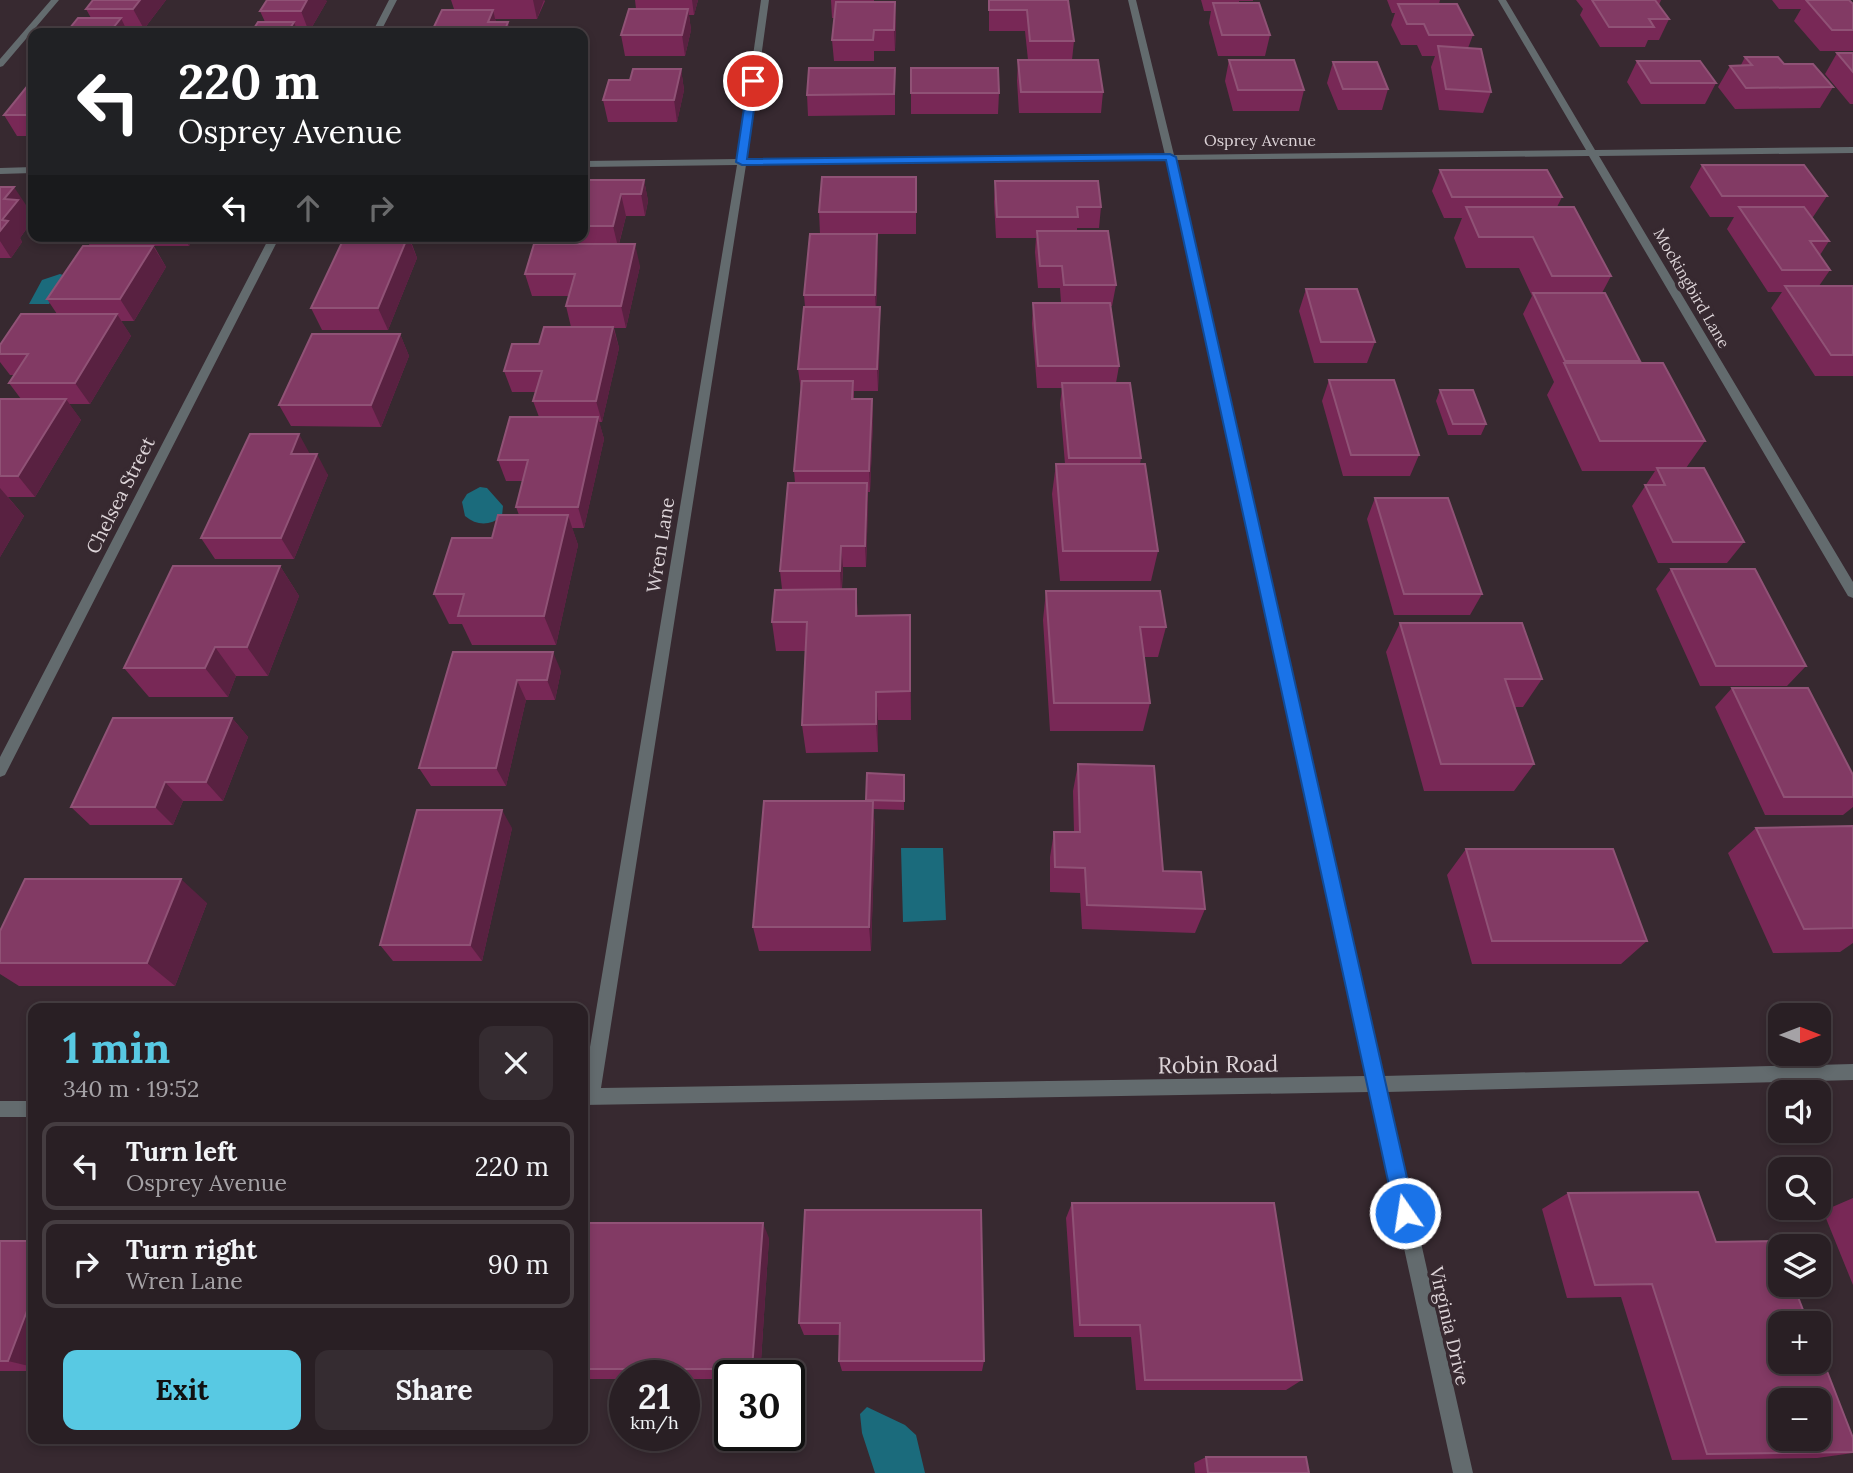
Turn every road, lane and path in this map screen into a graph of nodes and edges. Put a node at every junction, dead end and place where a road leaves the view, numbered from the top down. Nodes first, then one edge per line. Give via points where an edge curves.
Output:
1 (55, 0) edge
2 (393, 0) edge
3 (765, 0) edge
4 (1132, 0) edge
5 (1502, 0) edge
6 (31, 28) edge
7 (379, 28) edge
8 (28, 31) edge
9 (0, 64) edge
10 (1853, 150) edge
11 (1595, 154) junction
12 (1170, 157) junction
13 (742, 162) junction
14 (588, 164) edge
15 (28, 170) edge
16 (0, 171) edge
17 (272, 242) edge
18 (1853, 593) edge
19 (0, 771) edge
20 (1853, 1072) edge
21 (1376, 1084) junction
22 (588, 1091) edge
23 (588, 1097) edge
24 (0, 1109) edge
25 (28, 1109) edge
26 (1462, 1473) edge

1 - 6 street
2 - 7 street
3 - 13 street, Wren Lane
4 - 12 street, Virginia Drive
5 - 11 street, Mockingbird Lane
8 - 9 street
10 - 11 street, Osprey Avenue
11 - 12 street, Osprey Avenue
11 - 18 street, Mockingbird Lane
12 - 13 street, Osprey Avenue
12 - 21 street, Virginia Drive
13 - 14 street, Osprey Avenue
13 - 22 street, Wren Lane
15 - 16 street
17 - 19 street, Chelsea Street
20 - 21 street, Robin Road
21 - 23 street, Robin Road
21 - 26 street, Virginia Drive
24 - 25 street

